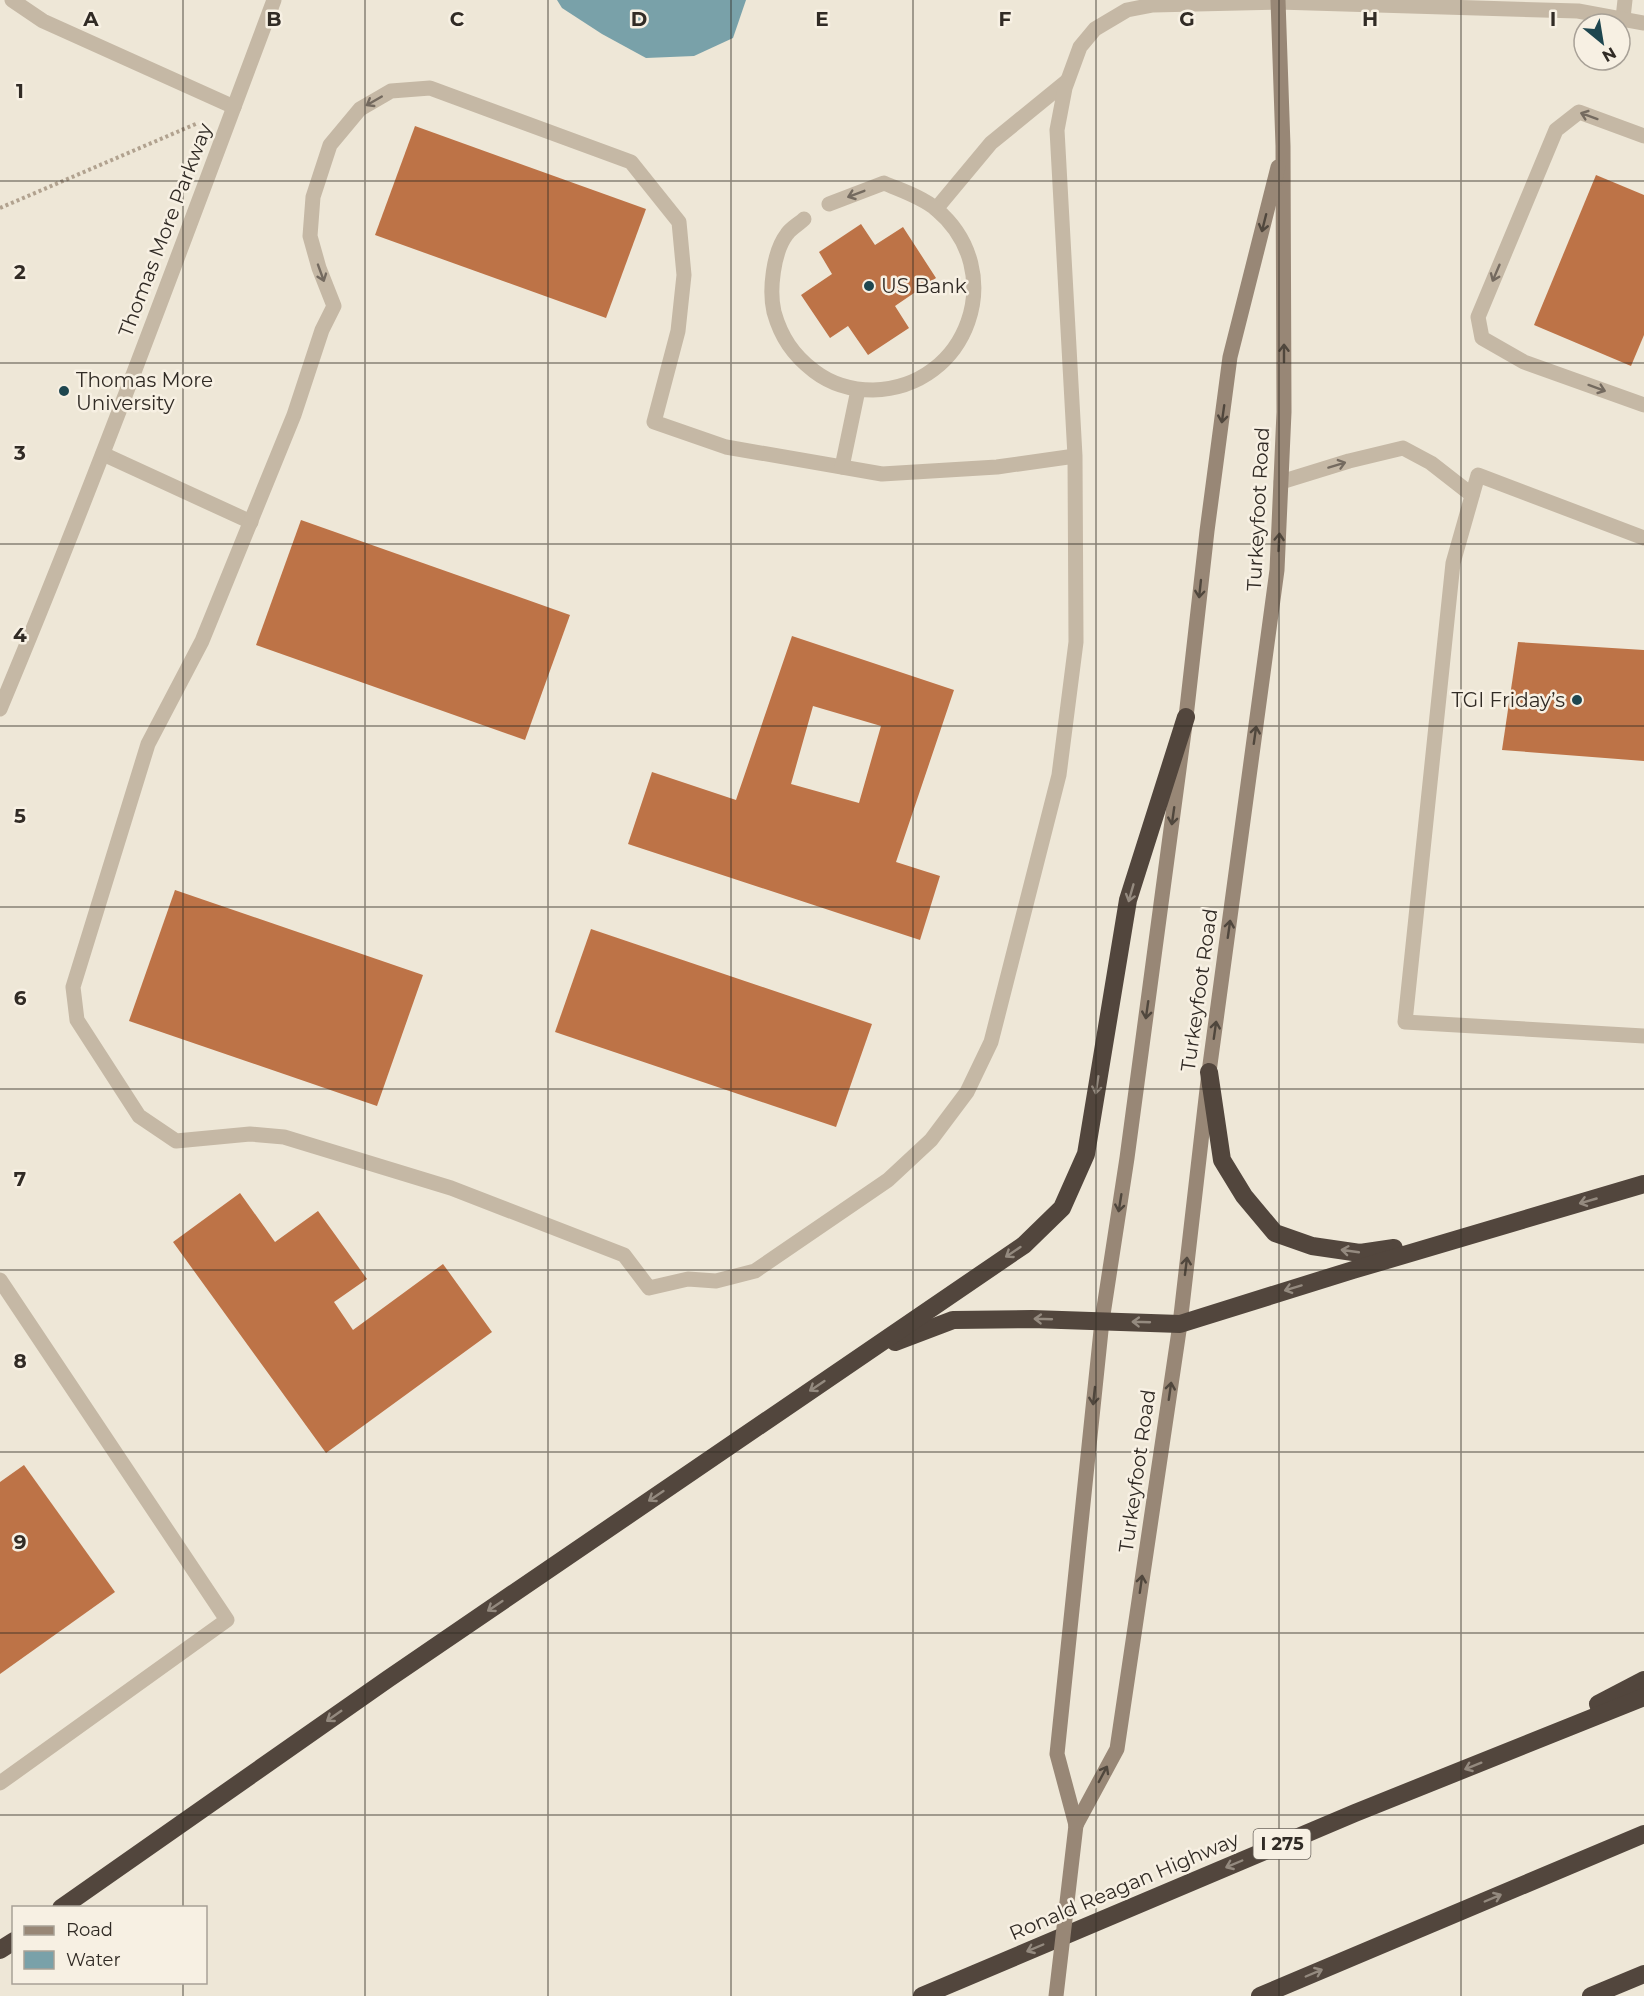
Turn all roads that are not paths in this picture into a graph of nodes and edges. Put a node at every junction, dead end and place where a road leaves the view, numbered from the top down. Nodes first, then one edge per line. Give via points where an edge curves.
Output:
1 (12, 0) edge
2 (274, 0) edge
3 (1278, 1) edge
4 (1589, 12) edge
5 (1067, 81) junction
6 (234, 107) junction
7 (1644, 136) edge
8 (1283, 146) junction
9 (829, 204) dead end
10 (936, 209) junction
11 (804, 219) dead end
12 (858, 390) junction
13 (1644, 405) edge
14 (103, 454) junction
15 (1075, 456) junction
16 (842, 467) junction
17 (1281, 482) junction
18 (1472, 495) junction
19 (251, 522) junction
20 (1644, 538) edge
21 (0, 709) edge
22 (1186, 717) junction
23 (1644, 1036) edge
24 (1209, 1072) junction
25 (1644, 1184) edge
26 (1449, 1241) junction
27 (0, 1280) edge
28 (1102, 1321) junction
29 (1180, 1324) junction
30 (866, 1353) junction
31 (1644, 1680) edge
32 (1644, 1697) edge
33 (1499, 1756) junction
34 (0, 1782) edge
35 (1076, 1825) junction
36 (1644, 1834) edge
37 (64, 1906) edge
38 (1644, 1974) edge
39 (922, 1996) edge
40 (1056, 1996) edge
41 (1260, 1996) edge
42 (1592, 1996) edge

1 - 6 street via 44,21
2 - 6 street, Thomas More Parkway
3 - 4 street
3 - 5 street via 1153,5 1127,10 1095,29 1080,47
3 - 8 main road, Turkeyfoot Road
5 - 10 street via 991,143
5 - 15 street via 1057,130
6 - 14 street, Thomas More Parkway
7 -> 13 street via 1578,112 1556,130 1478,316 1482,338 1524,362
17 -> 8 main road, Turkeyfoot Road
8 -> 22 main road, Turkeyfoot Road via 1230,357
10 -> 9 street via 884,183
10 - 12 street via 958,233 972,264 974,297 966,329 949,357 922,378 891,389
11 - 12 street via 786,234 773,266 771,299 779,332 799,360 825,380
12 - 16 street
14 - 19 street
14 - 21 street, Thomas More Parkway
15 - 16 street via 997,467 882,474
15 - 19 street via 1076,642 1059,775 991,1042 967,1092 931,1140 888,1180 755,1271 716,1281 688,1280 649,1288 624,1255 440,1185 284,1137 250,1134 176,1141 139,1116 77,1020 74,987 148,744 202,641
16 -> 19 street via 726,447 654,422 678,331 684,274 679,222 631,162 429,87 391,91 360,109 330,145 313,197 310,236 334,306
17 -> 18 street via 1403,448 1431,463
24 -> 17 main road, Turkeyfoot Road via 1277,570
18 - 20 street via 1478,475
18 - 23 street via 1453,563 1405,1022
22 -> 28 main road, Turkeyfoot Road
22 -> 30 highway via 1128,900 1086,1154 1062,1208 1024,1245
26 -> 24 highway via 1360,1253 1312,1246 1275,1233 1244,1196 1222,1160
29 -> 24 main road, Turkeyfoot Road
25 -> 26 highway
26 -> 29 highway
27 - 34 street via 227,1620
29 -> 28 highway
28 -> 30 highway via 953,1320
28 -> 35 main road, Turkeyfoot Road via 1057,1754
35 -> 29 main road, Turkeyfoot Road via 1117,1749
30 -> 37 highway
31 - 33 highway
32 - 33 highway, Ronald Reagan Highway / I 275
33 -> 39 highway, Ronald Reagan Highway / I 275
35 - 40 main road, Turkeyfoot Road, bridge
41 -> 36 highway
38 - 42 highway

